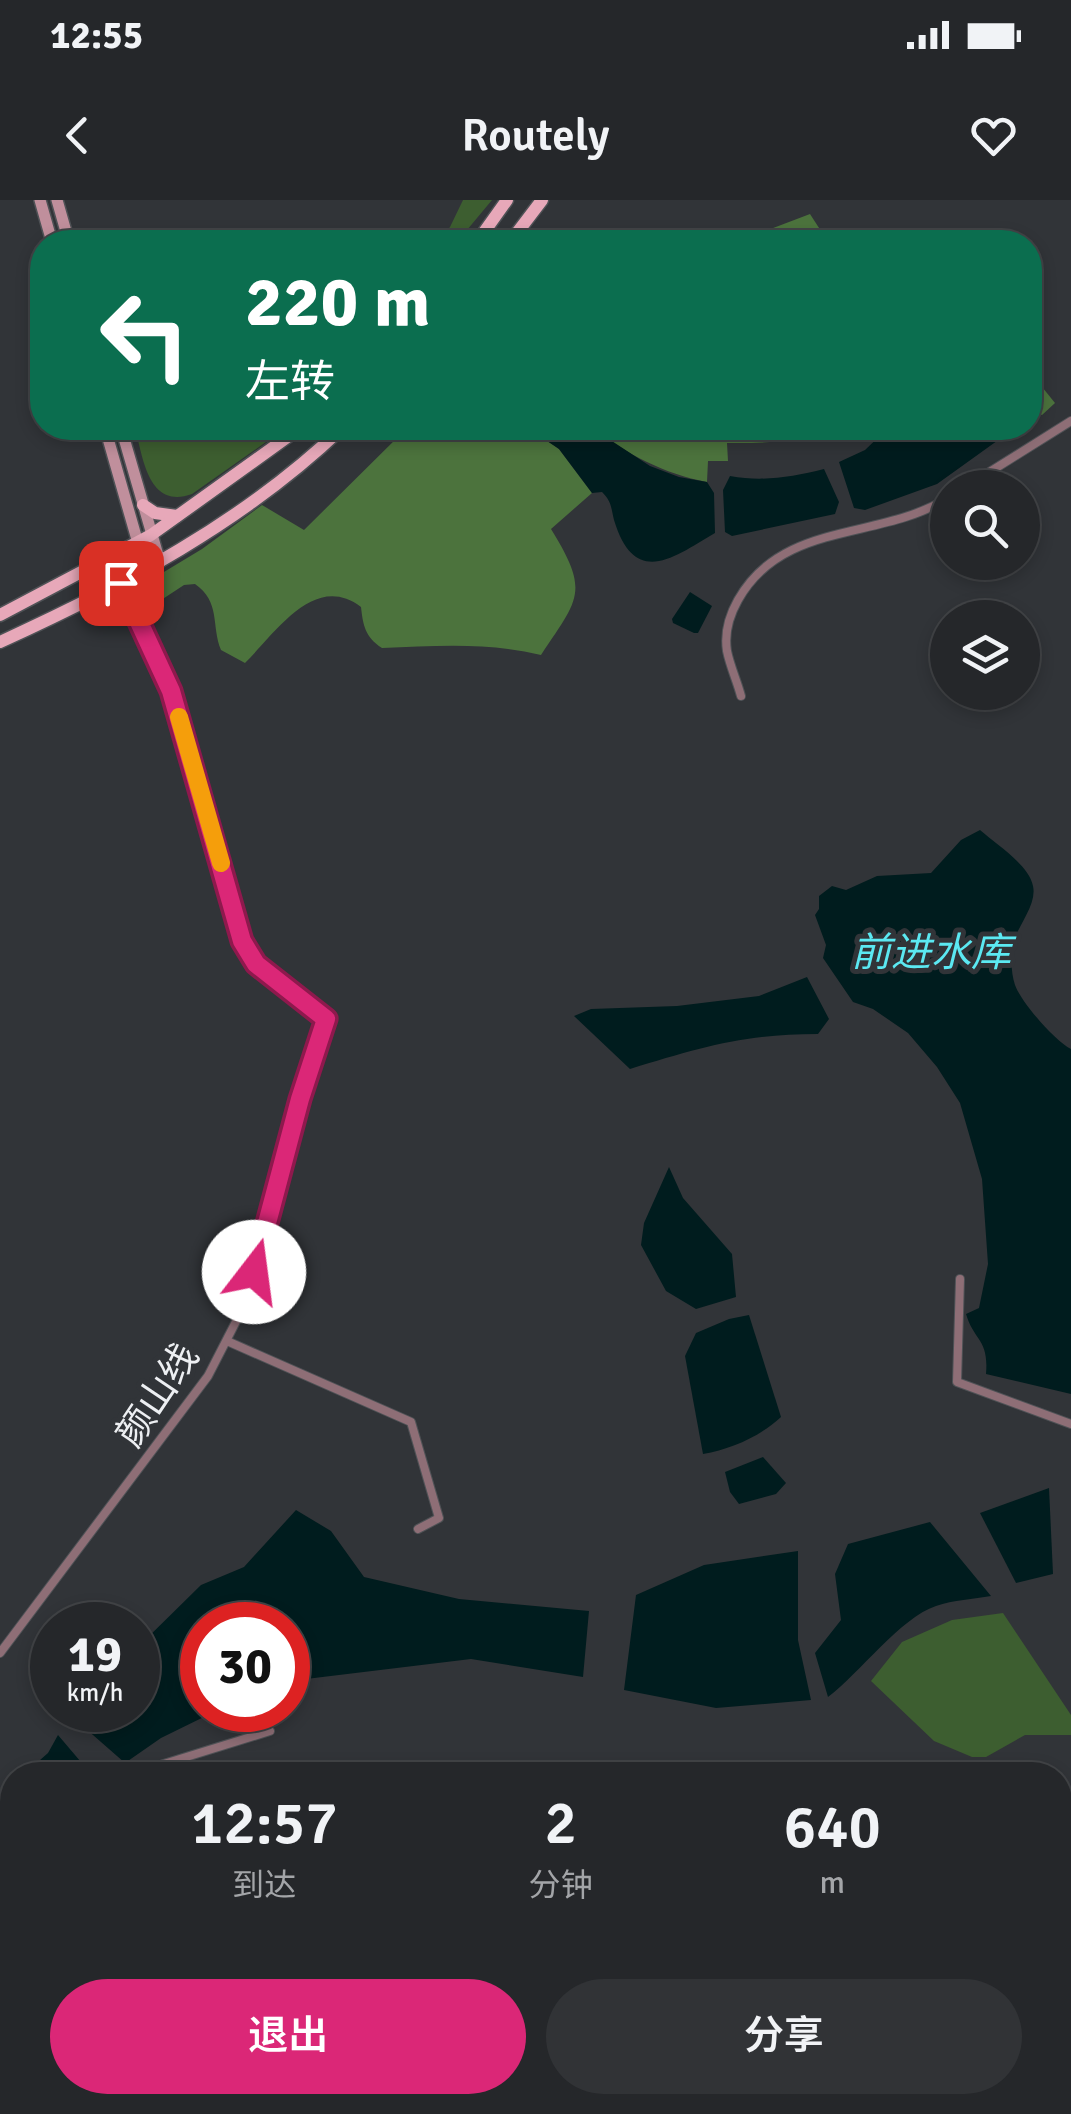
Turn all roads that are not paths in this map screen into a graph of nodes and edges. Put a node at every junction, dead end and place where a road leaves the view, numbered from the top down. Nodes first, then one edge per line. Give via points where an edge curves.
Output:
1 (40, 200) edge
2 (57, 200) edge
3 (507, 200) edge
4 (542, 200) edge
5 (49, 230) edge
6 (66, 230) edge
7 (486, 230) edge
8 (519, 230) edge
9 (1071, 422) edge
10 (108, 440) edge
11 (124, 440) edge
12 (284, 440) edge
13 (328, 440) edge
14 (1042, 440) edge
15 (1042, 440) edge
16 (993, 470) edge
17 (143, 506) junction
18 (930, 507) edge
19 (180, 516) junction
20 (152, 535) junction
21 (138, 543) junction
22 (160, 562) junction
23 (146, 571) junction
24 (121, 583) junction
25 (0, 615) edge
26 (0, 642) edge
27 (741, 696) dead end
28 (960, 1279) dead end
29 (226, 1340) junction
30 (1071, 1424) edge
31 (418, 1529) dead end
32 (0, 1653) edge
33 (267, 1732) edge
34 (170, 1762) edge

1 - 5 street
2 - 6 street
3 - 7 main road
4 - 8 main road
9 - 14 street
10 - 21 street
11 - 17 street
12 - 19 main road
13 - 22 main road via 276,484
15 - 16 street
17 - 19 main road
17 - 20 street
18 - 27 street via 811,539 756,576 728,621 727,650
19 - 20 main road
20 - 21 main road
20 - 22 street
21 - 23 street
21 - 25 main road
22 - 23 main road
23 - 24 main road
24 - 26 main road
24 - 29 street, 颜山线 via 171,691 242,941 256,964 326,1019 246,1304
28 - 30 street via 957,1382
29 - 31 street via 411,1422 440,1518
29 - 32 street, 颜山线 via 208,1376
33 - 34 street

